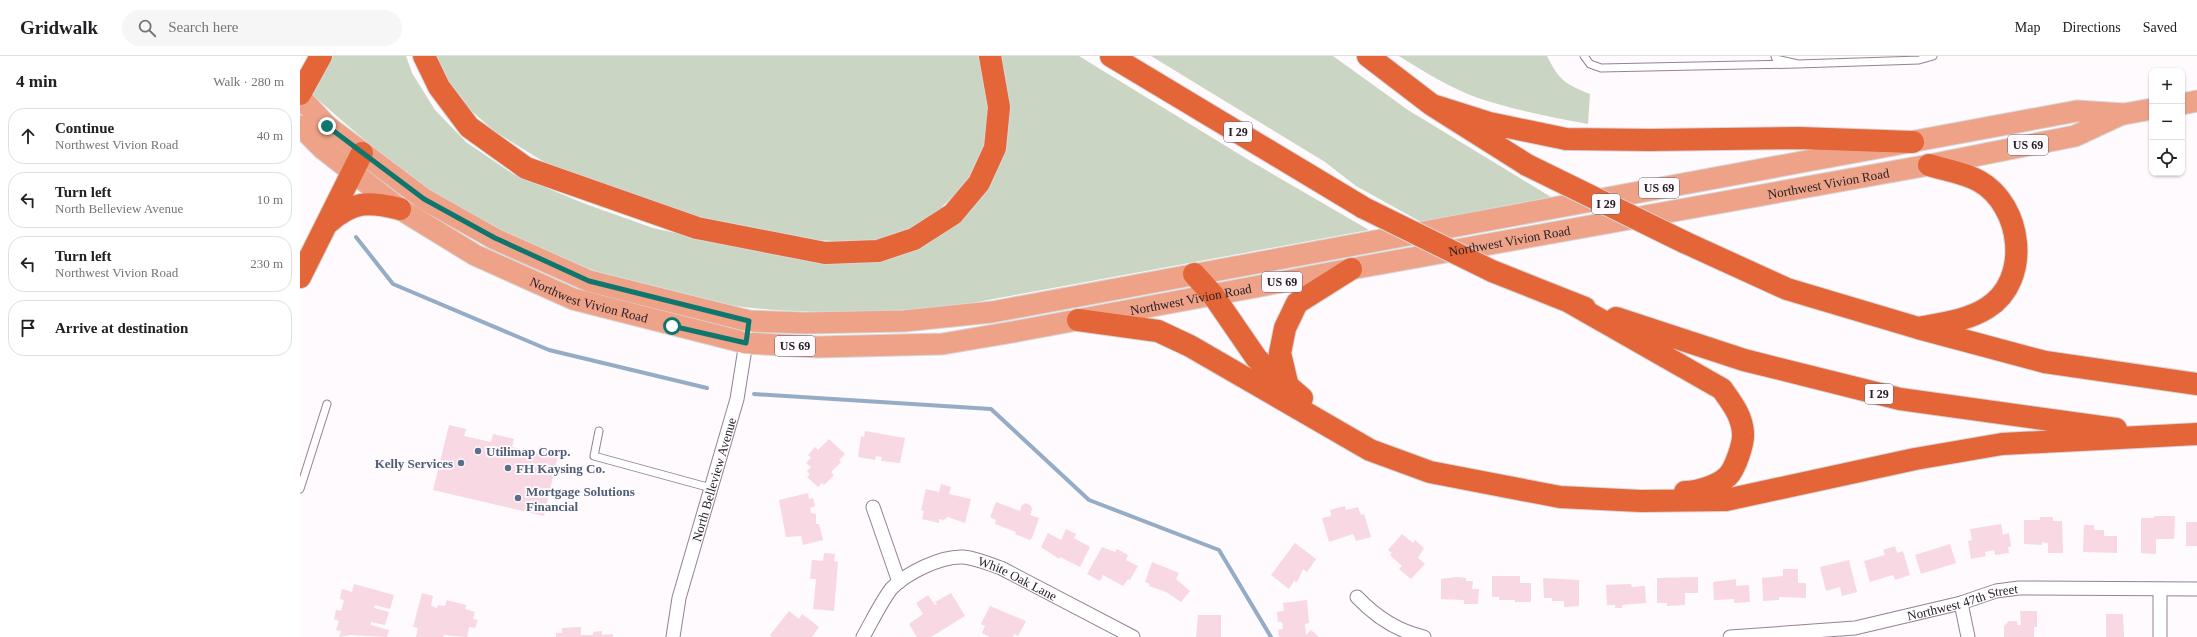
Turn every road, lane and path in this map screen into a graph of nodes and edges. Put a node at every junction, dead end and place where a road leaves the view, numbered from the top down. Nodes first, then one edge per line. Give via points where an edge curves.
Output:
1 (320, 56) edge
2 (424, 56) edge
3 (990, 56) edge
4 (1111, 56) edge
5 (1368, 56) edge
6 (1584, 56) edge
7 (1775, 56) edge
8 (1932, 56) edge
9 (1798, 64) junction
10 (300, 95) edge
11 (2197, 102) edge
12 (2185, 104) edge
13 (1432, 105) junction
14 (2149, 110) edge
15 (2124, 114) junction
16 (300, 126) edge
17 (1913, 142) junction
18 (357, 163) junction
19 (1929, 165) junction
20 (400, 209) junction
21 (327, 224) junction
22 (1351, 269) junction
23 (1194, 274) junction
24 (300, 277) edge
25 (1213, 295) junction
26 (1571, 303) junction
27 (1078, 320) junction
28 (749, 321) junction
29 (1918, 328) junction
30 (746, 343) junction
31 (2197, 384) edge
32 (1288, 387) junction
33 (327, 404) dead end
34 (599, 431) dead end
35 (2197, 433) edge
36 (711, 488) junction
37 (300, 489) edge
38 (873, 507) dead end
39 (899, 582) junction
40 (2160, 588) junction
41 (2197, 589) edge
42 (1357, 597) dead end
43 (1961, 603) junction
44 (673, 637) edge
45 (864, 637) edge
46 (1132, 637) edge
47 (1424, 637) edge
48 (1730, 637) edge
49 (1968, 637) edge
50 (2160, 637) edge

1 - 10 highway
2 - 3 highway via 439,87 469,127 526,168 697,228 825,253 878,251 914,239 953,214 980,183 995,148 999,107
4 - 26 highway, I 29, bridge via 1364,208 1492,272
5 - 13 highway, I 29
6 - 9 lane via 1590,64 1601,68
7 - 9 lane via 1776,59
8 - 9 lane via 1919,60
10 - 18 main road, Northwest Vivion Road / US 69
11 - 12 main road
13 - 17 highway via 1489,123 1566,139 1800,138
13 - 29 highway, I 29, bridge via 1527,166 1684,242 1787,289
14 - 15 main road, Northwest Vivion Road / US 69
15 - 17 main road, Northwest Vivion Road / US 69 via 2077,111
15 - 19 main road, Northwest Vivion Road / US 69 via 2075,136
16 - 18 main road, Northwest Vivion Road / US 69 via 323,149
17 - 23 main road, Northwest Vivion Road / US 69
18 - 20 main road, Northwest Vivion Road / US 69
18 - 21 highway
18 - 28 main road, Northwest Vivion Road / US 69 via 495,238 589,281
19 - 22 main road, Northwest Vivion Road / US 69
19 - 29 highway via 1978,181 1997,195 2014,229 2016,248 2014,268 2005,290 1988,307 1965,319
20 - 21 highway via 377,203 362,204 349,207
20 - 30 main road, Northwest Vivion Road / US 69 via 475,255 573,299
21 - 24 highway
22 - 25 main road, Northwest Vivion Road / US 69
22 - 32 highway via 1297,303 1285,328 1280,353
23 - 25 highway
23 - 28 main road, Northwest Vivion Road / US 69 via 985,313 904,321
25 - 27 main road, Northwest Vivion Road / US 69
25 - 32 highway via 1257,359
26 - 32 highway via 1722,389 1738,411 1744,433 1740,452 1728,476 1704,490 1688,492 1609,491 1521,481 1447,465 1382,443 1320,410
26 - 35 highway, I 29 via 1744,360 1900,399 2128,430
27 - 30 main road, Northwest Vivion Road / US 69 via 942,344 817,347
27 - 35 highway via 1158,331 1190,346 1370,450 1410,465 1430,472 1560,497 1641,501 1726,500 1916,459 2002,444
28 - 30 street, North Belleview Avenue
29 - 31 highway, I 29 via 2045,362
30 - 36 street, North Belleview Avenue via 737,399
33 - 37 lane
34 - 36 lane via 594,456
36 - 44 street, North Belleview Avenue via 679,598
38 - 39 street
39 - 45 street, White Oak Lane via 881,604
39 - 46 street, White Oak Lane via 914,571 932,564 962,557 982,561 1001,568
40 - 41 street, Northwest 47th Street
40 - 43 street, Northwest 47th Street via 2019,588 1996,591
40 - 50 street
42 - 47 street via 1383,620
43 - 48 street, Northwest 47th Street via 1855,628
43 - 49 street

